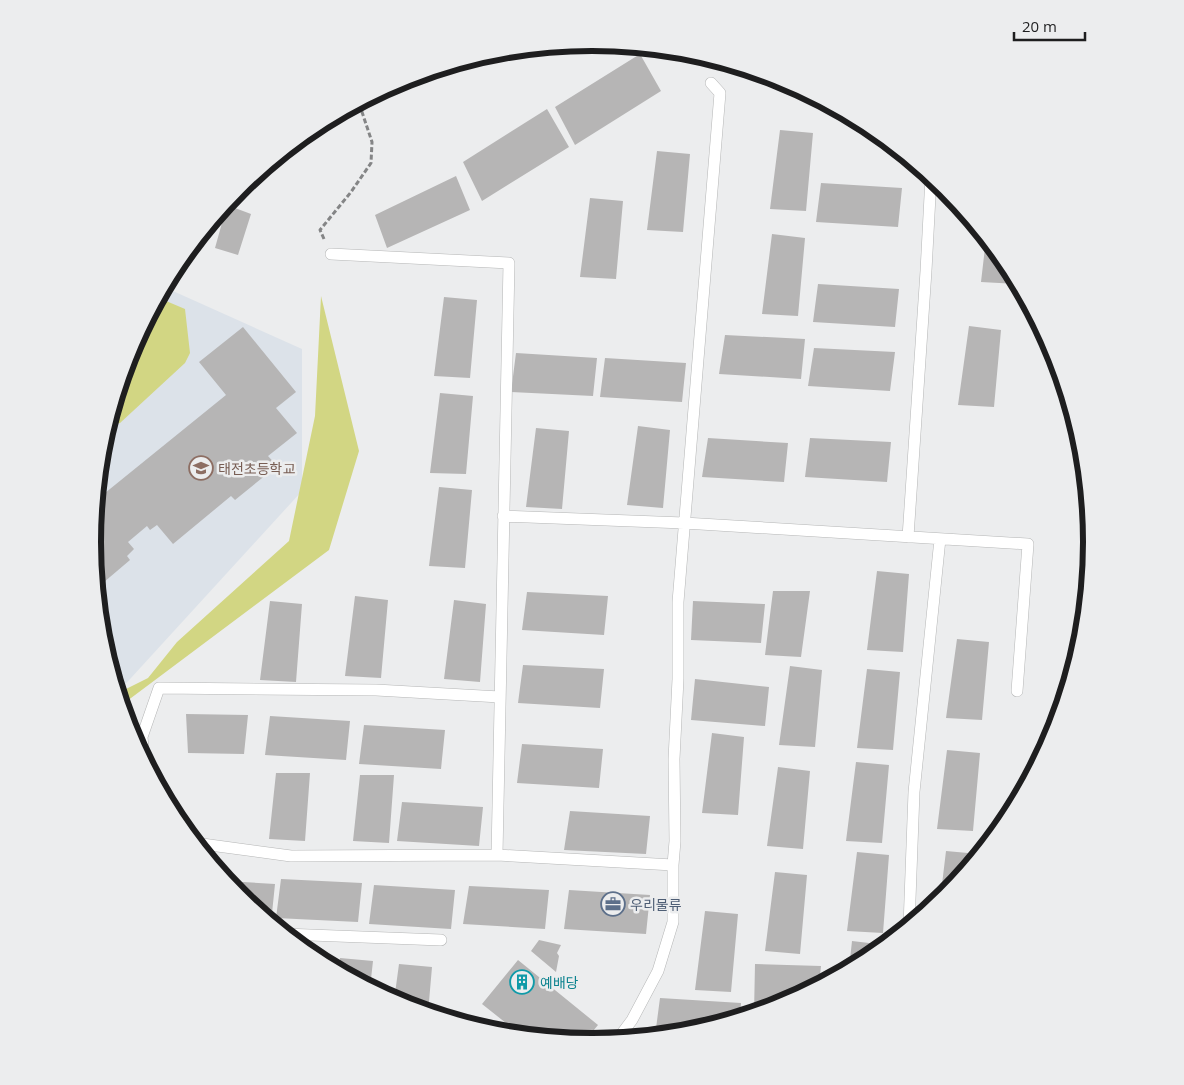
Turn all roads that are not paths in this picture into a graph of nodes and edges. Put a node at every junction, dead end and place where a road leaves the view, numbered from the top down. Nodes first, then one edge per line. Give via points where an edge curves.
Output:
1 (711, 83) dead end
2 (930, 187) edge
3 (332, 254) road end
4 (503, 516) junction
5 (684, 523) junction
6 (908, 537) junction
7 (940, 539) junction
8 (1016, 691) dead end
9 (500, 697) junction
10 (142, 740) edge
11 (204, 844) edge
12 (498, 855) junction
13 (673, 865) junction
14 (909, 917) edge
15 (296, 934) edge
16 (440, 940) dead end
17 (622, 1033) edge

1 - 5 lane via 720,93
2 - 6 lane
3 - 4 lane via 509,263
4 - 5 lane
4 - 9 lane
5 - 6 lane
5 - 13 lane via 678,602
6 - 7 lane
7 - 8 lane via 1028,544
7 - 14 lane via 914,792
9 - 10 lane via 376,690 160,688
9 - 12 lane
11 - 12 lane via 292,856
12 - 13 lane
13 - 17 lane via 673,922 658,971
15 - 16 lane

